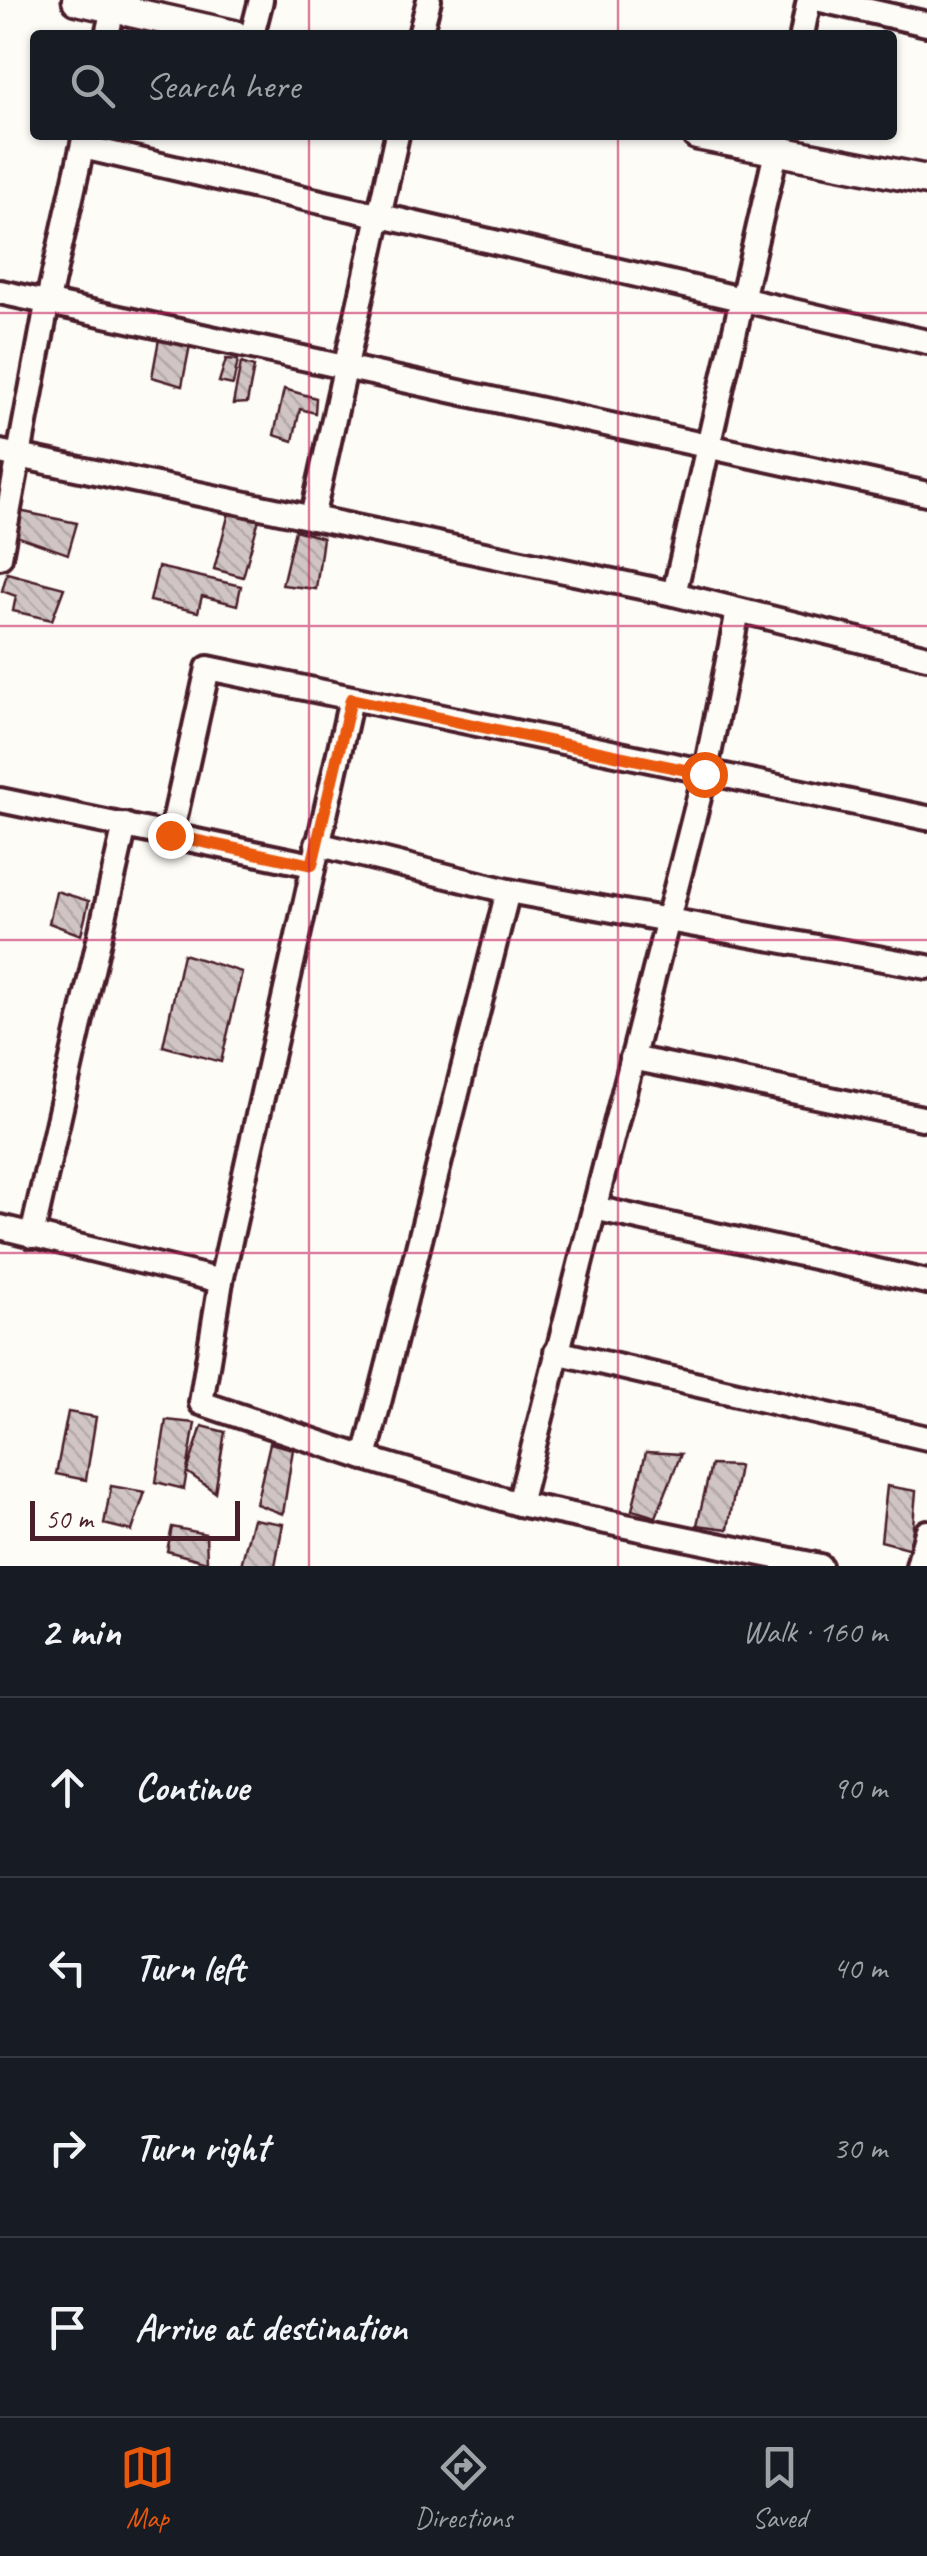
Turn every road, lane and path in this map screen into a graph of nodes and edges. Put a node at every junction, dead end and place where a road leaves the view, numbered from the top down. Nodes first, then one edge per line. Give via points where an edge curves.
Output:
1 (77, 0) edge
2 (261, 0) edge
3 (429, 0) edge
4 (809, 0) edge
5 (821, 0) edge
6 (852, 3) edge
7 (112, 14) edge
8 (927, 24) edge
9 (205, 30) edge
10 (253, 30) edge
11 (421, 30) edge
12 (803, 30) edge
13 (395, 140) edge
14 (742, 140) edge
15 (84, 141) edge
16 (778, 144) edge
17 (927, 180) edge
18 (377, 218) junction
19 (0, 292) edge
20 (743, 302) junction
21 (47, 305) junction
22 (927, 342) edge
23 (344, 366) junction
24 (706, 447) junction
25 (10, 454) edge
26 (927, 494) edge
27 (312, 518) junction
28 (0, 557) edge
29 (674, 594) junction
30 (738, 611) junction
31 (927, 656) edge
32 (351, 699) junction
33 (704, 774) junction
34 (0, 800) edge
35 (927, 818) edge
36 (125, 826) junction
37 (170, 835) junction
38 (315, 854) junction
39 (508, 891) junction
40 (667, 922) junction
41 (927, 967) edge
42 (632, 1058) junction
43 (927, 1119) edge
44 (594, 1208) junction
45 (0, 1228) edge
46 (32, 1236) junction
47 (221, 1281) junction
48 (927, 1282) edge
49 (556, 1352) junction
50 (927, 1438) edge
51 (365, 1458) junction
52 (519, 1504) junction
53 (927, 1532) edge
54 (820, 1566) edge
55 (918, 1566) edge

1 - 7 street
2 - 10 street
3 - 11 street
4 - 12 street
5 - 6 street
6 - 8 street
7 - 9 street
13 - 18 street
14 - 16 street
15 - 18 street
15 - 21 street
16 - 17 street
16 - 20 street
18 - 20 street
18 - 23 street
19 - 21 street
20 - 22 street
20 - 24 street
21 - 23 street
21 - 25 street
23 - 24 street
23 - 27 street
24 - 26 street
24 - 29 street
25 - 27 street
25 - 28 street
27 - 29 street
29 - 30 street
30 - 31 street
30 - 33 street
32 - 33 street
32 - 37 street via 208,668
32 - 38 street
33 - 35 street
33 - 40 street
34 - 36 street
36 - 37 street
36 - 46 street
37 - 38 street
38 - 39 street
38 - 47 street
39 - 40 street
39 - 51 street
40 - 41 street
40 - 42 street
42 - 43 street
42 - 44 street
44 - 48 street
44 - 49 street
45 - 46 street
46 - 47 street
47 - 51 street via 201,1403
49 - 50 street
49 - 52 street
51 - 52 street
52 - 54 street
53 - 55 street

